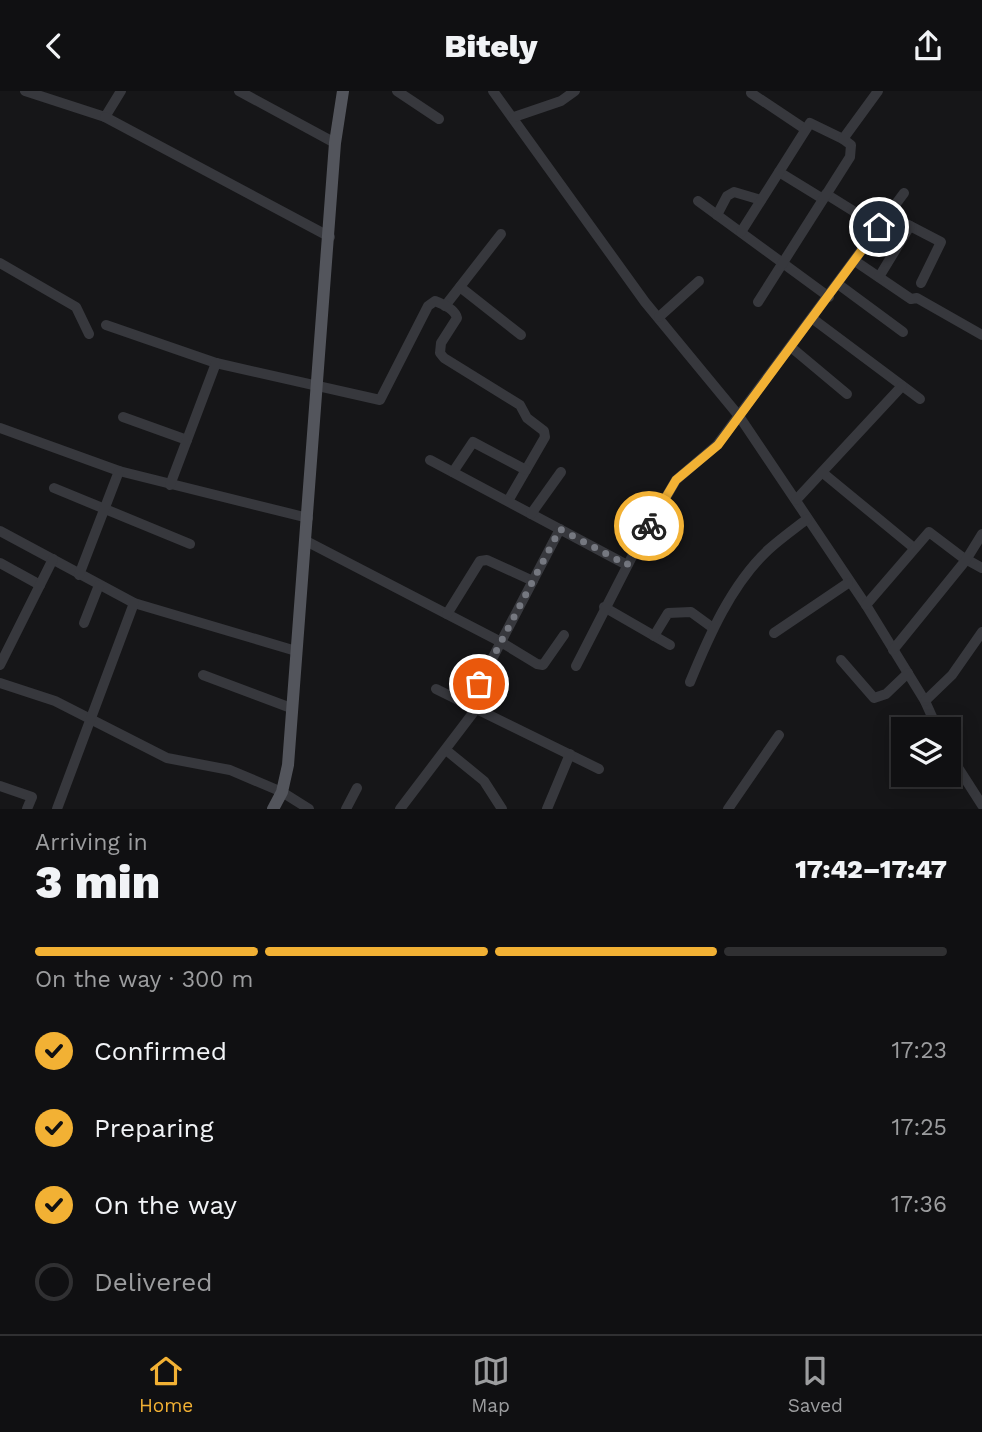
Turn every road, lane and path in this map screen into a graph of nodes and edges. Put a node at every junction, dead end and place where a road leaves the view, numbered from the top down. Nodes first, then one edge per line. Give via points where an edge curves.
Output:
1 (25, 91) edge
2 (121, 91) edge
3 (239, 91) edge
4 (343, 91) edge
5 (397, 91) edge
6 (493, 91) edge
7 (575, 91) edge
8 (878, 91) edge
9 (751, 93) dead end
10 (105, 117) junction
11 (514, 117) junction
12 (439, 119) dead end
13 (805, 129) junction
14 (843, 139) junction
15 (335, 143) junction
16 (779, 172) junction
17 (904, 193) dead end
18 (825, 197) junction
19 (761, 200) junction
20 (698, 201) dead end
21 (717, 215) junction
22 (889, 215) junction
23 (910, 226) junction
24 (879, 227) junction
25 (741, 232) junction
26 (501, 234) dead end
27 (330, 237) junction
28 (855, 261) junction
29 (0, 263) edge
30 (783, 263) junction
31 (879, 277) junction
32 (699, 281) dead end
33 (920, 283) dead end
34 (838, 284) junction
35 (460, 287) junction
36 (829, 297) junction
37 (758, 302) dead end
38 (445, 306) junction
39 (659, 317) junction
40 (813, 319) junction
41 (106, 325) dead end
42 (980, 331) edge
43 (903, 332) dead end
44 (89, 334) dead end
45 (521, 335) dead end
46 (792, 348) junction
47 (216, 363) junction
48 (902, 386) junction
49 (317, 387) junction
50 (847, 394) dead end
51 (920, 398) dead end
52 (738, 416) junction
53 (123, 417) dead end
54 (0, 428) edge
55 (187, 440) junction
56 (430, 460) dead end
57 (526, 470) junction
58 (119, 471) junction
59 (453, 472) junction
60 (561, 472) dead end
61 (823, 473) junction
62 (170, 485) junction
63 (54, 488) dead end
64 (796, 500) junction
65 (508, 501) junction
66 (104, 509) junction
67 (531, 514) junction
68 (308, 518) junction
69 (807, 519) junction
70 (560, 529) junction
71 (0, 531) edge
72 (982, 534) edge
73 (306, 541) junction
74 (190, 544) dead end
75 (914, 548) junction
76 (53, 559) junction
77 (965, 559) junction
78 (0, 563) edge
79 (627, 565) junction
80 (982, 568) edge
81 (79, 575) junction
82 (533, 581) junction
83 (848, 583) junction
84 (40, 585) junction
85 (99, 585) junction
86 (134, 603) junction
87 (866, 605) junction
88 (604, 607) junction
89 (447, 614) junction
90 (84, 622) dead end
91 (713, 628) junction
92 (982, 632) edge
93 (775, 633) dead end
94 (564, 635) dead end
95 (654, 636) junction
96 (501, 642) junction
97 (670, 645) dead end
98 (893, 650) junction
99 (296, 651) junction
100 (841, 660) dead end
101 (0, 665) edge
102 (576, 666) dead end
103 (908, 673) junction
104 (203, 674) dead end
105 (690, 682) dead end
106 (0, 683) edge
107 (436, 689) dead end
108 (925, 701) junction
109 (472, 707) junction
110 (291, 708) junction
111 (932, 717) edge
112 (90, 720) junction
113 (779, 735) dead end
114 (446, 750) junction
115 (570, 754) junction
116 (599, 769) dead end
117 (961, 771) edge
118 (0, 786) edge
119 (357, 788) dead end
120 (282, 792) junction
121 (980, 799) edge
122 (27, 809) edge
123 (57, 809) edge
124 (273, 809) edge
125 (309, 809) edge
126 (346, 809) edge
127 (400, 809) edge
128 (502, 809) edge
129 (547, 809) edge
130 (728, 809) edge

1 - 10 street
2 - 10 street
3 - 15 street
4 - 15 main road
5 - 12 street
6 - 11 street
7 - 11 street via 561,101
8 - 14 street
9 - 13 street
10 - 27 street
11 - 39 street via 572,204
13 - 14 street via 814,123
13 - 16 street
14 - 18 street via 852,152
15 - 27 main road
16 - 18 street
16 - 19 street
17 - 22 street
18 - 24 street
18 - 30 street
19 - 21 street via 734,192
19 - 25 street
20 - 21 street
21 - 25 street
22 - 23 street
22 - 24 street
23 - 31 street
23 - 33 street via 941,242
24 - 28 street
25 - 30 street
26 - 35 street
27 - 49 main road
28 - 31 street
28 - 34 street
29 - 44 street via 76,307
30 - 36 street
30 - 37 street
31 - 42 street via 911,299 918,298
32 - 39 street
34 - 36 street
34 - 43 street
35 - 38 street
35 - 45 street
36 - 40 street
38 - 49 street via 435,301 428,306 380,400
38 - 57 street via 457,318 440,353 520,405 527,418 544,431
39 - 52 street
40 - 46 street
40 - 48 street
41 - 47 street
46 - 50 street
46 - 52 street
47 - 49 street
47 - 55 street
48 - 51 street
48 - 61 street
49 - 68 main road
52 - 64 street
52 - 79 street via 718,445 676,480
53 - 55 street
54 - 58 street
55 - 62 street
56 - 59 street
57 - 59 street via 472,442
57 - 65 street
58 - 62 street
58 - 66 street
59 - 65 street
60 - 67 street
61 - 64 street
61 - 75 street
62 - 68 street
63 - 66 street
64 - 69 street
65 - 67 street
66 - 74 street
66 - 81 street
67 - 70 street
68 - 73 main road
69 - 83 street
69 - 91 street via 760,558
70 - 79 street
70 - 82 street
71 - 76 street
72 - 77 street
73 - 89 street
73 - 99 main road
75 - 77 street via 929,532
75 - 87 street
76 - 81 street
76 - 84 street
77 - 80 street
77 - 98 street
78 - 84 street
79 - 88 street
81 - 85 street
82 - 89 street via 480,561
82 - 96 street
83 - 87 street
83 - 93 street
84 - 101 street
85 - 86 street
85 - 90 street
86 - 99 street
86 - 112 street
87 - 98 street
88 - 95 street
88 - 102 street
89 - 96 street
91 - 95 street via 691,612 668,613
91 - 105 street
92 - 108 street
94 - 96 street via 543,665
95 - 97 street
96 - 109 street
98 - 103 street
99 - 110 main road
100 - 103 street via 874,698 886,694
103 - 108 street
104 - 110 street
106 - 112 street via 55,701
107 - 109 street
108 - 111 street
109 - 114 street
109 - 115 street
110 - 120 main road
112 - 120 street via 167,758 230,770
112 - 123 street
113 - 130 street
114 - 127 street
114 - 128 street via 484,781
115 - 116 street
115 - 129 street
117 - 121 street
118 - 122 street via 32,797
119 - 126 street
120 - 124 main road
120 - 125 street

